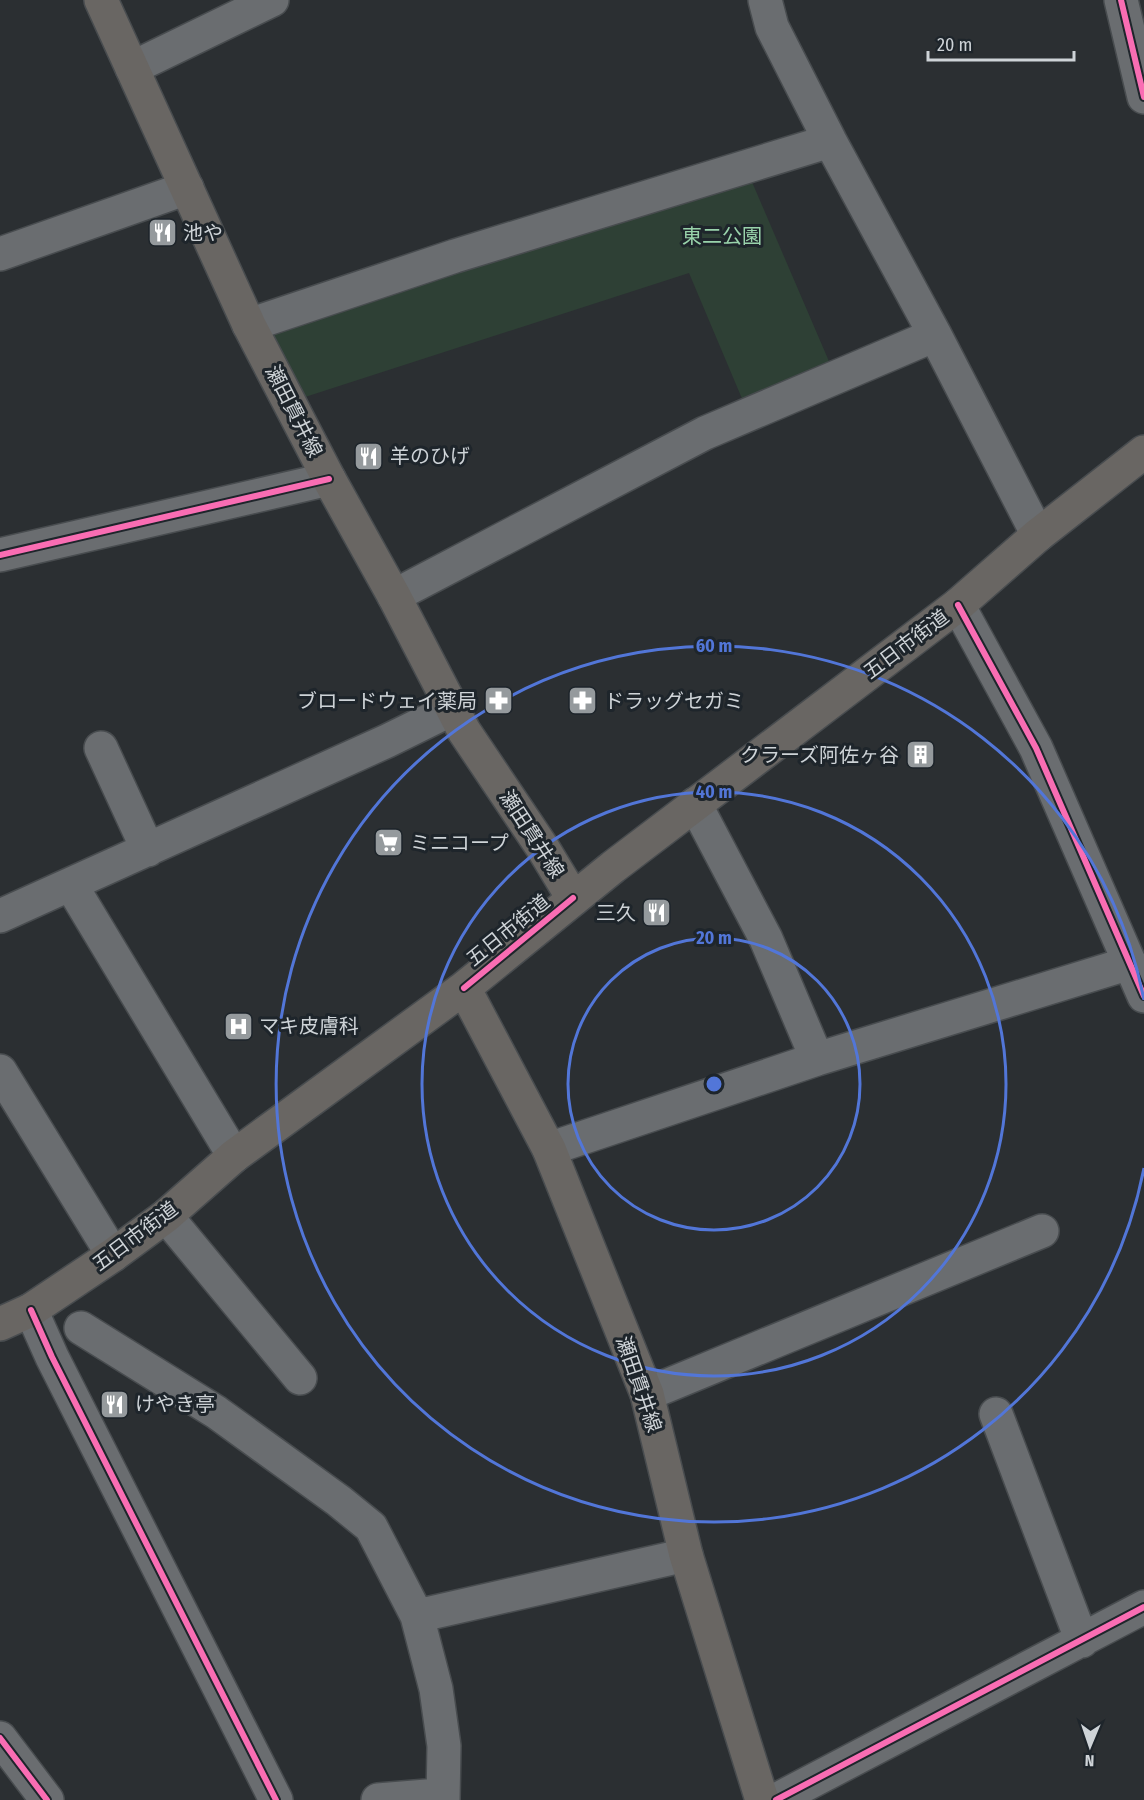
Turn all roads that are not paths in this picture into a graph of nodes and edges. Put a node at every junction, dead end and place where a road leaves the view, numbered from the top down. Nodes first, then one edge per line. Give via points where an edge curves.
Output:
1 (101, 0) edge
2 (272, 0) edge
3 (765, 0) edge
4 (1121, 0) edge
5 (132, 68) junction
6 (1144, 97) edge
7 (830, 141) junction
8 (187, 188) junction
9 (0, 254) edge
10 (249, 326) junction
11 (935, 335) junction
12 (1144, 452) edge
13 (329, 479) junction
14 (1038, 535) junction
15 (0, 555) edge
16 (394, 596) junction
17 (958, 605) junction
18 (452, 709) junction
19 (101, 748) dead end
20 (695, 804) junction
21 (148, 850) junction
22 (71, 885) junction
23 (573, 898) junction
24 (0, 916) edge
25 (1130, 963) junction
26 (464, 988) junction
27 (1144, 996) edge
28 (817, 1059) junction
29 (0, 1071) edge
30 (549, 1149) junction
31 (234, 1156) junction
32 (166, 1216) junction
33 (1042, 1231) dead end
34 (112, 1255) junction
35 (31, 1310) junction
36 (0, 1324) edge
37 (81, 1328) dead end
38 (300, 1378) dead end
39 (647, 1394) junction
40 (996, 1414) dead end
41 (686, 1556) junction
42 (1144, 1607) edge
43 (417, 1616) junction
44 (1082, 1641) junction
45 (0, 1737) edge
46 (47, 1800) edge
47 (276, 1800) edge
48 (378, 1800) edge
49 (433, 1800) edge
50 (442, 1800) edge
51 (762, 1800) edge
52 (776, 1800) edge

1 - 5 main road, 瀬田貫井線
2 - 5 street
3 - 7 street via 772,27
4 - 6 street
5 - 8 main road, 瀬田貫井線
7 - 10 street via 455,256
7 - 11 street
8 - 9 street
8 - 10 main road, 瀬田貫井線
10 - 13 main road, 瀬田貫井線
11 - 14 street
11 - 16 street via 705,433
12 - 14 main road, 五日市街道
13 - 15 street
13 - 16 main road, 瀬田貫井線
14 - 17 main road, 五日市街道
16 - 18 main road, 瀬田貫井線
17 - 20 main road, 五日市街道
17 - 25 street via 1036,748
18 - 21 street
18 - 23 main road, 瀬田貫井線
19 - 21 street
20 - 23 main road, 五日市街道
20 - 28 street via 765,939
21 - 22 street
22 - 24 street
22 - 31 street
23 - 26 main road, 五日市街道
25 - 27 street
25 - 28 street
26 - 30 main road, 瀬田貫井線
26 - 31 main road, 五日市街道
28 - 30 street
29 - 34 street
30 - 39 main road, 瀬田貫井線
31 - 32 main road, 五日市街道
32 - 34 main road, 五日市街道
32 - 38 street
33 - 39 street
34 - 35 main road, 五日市街道
35 - 36 main road, 五日市街道
35 - 47 street via 51,1357
37 - 43 street via 216,1412 371,1527
39 - 41 main road, 瀬田貫井線
40 - 44 street
41 - 43 street
41 - 51 main road, 瀬田貫井線
42 - 44 street
43 - 50 street via 438,1700 444,1746
44 - 52 street
45 - 46 street
48 - 49 street via 427,1796

